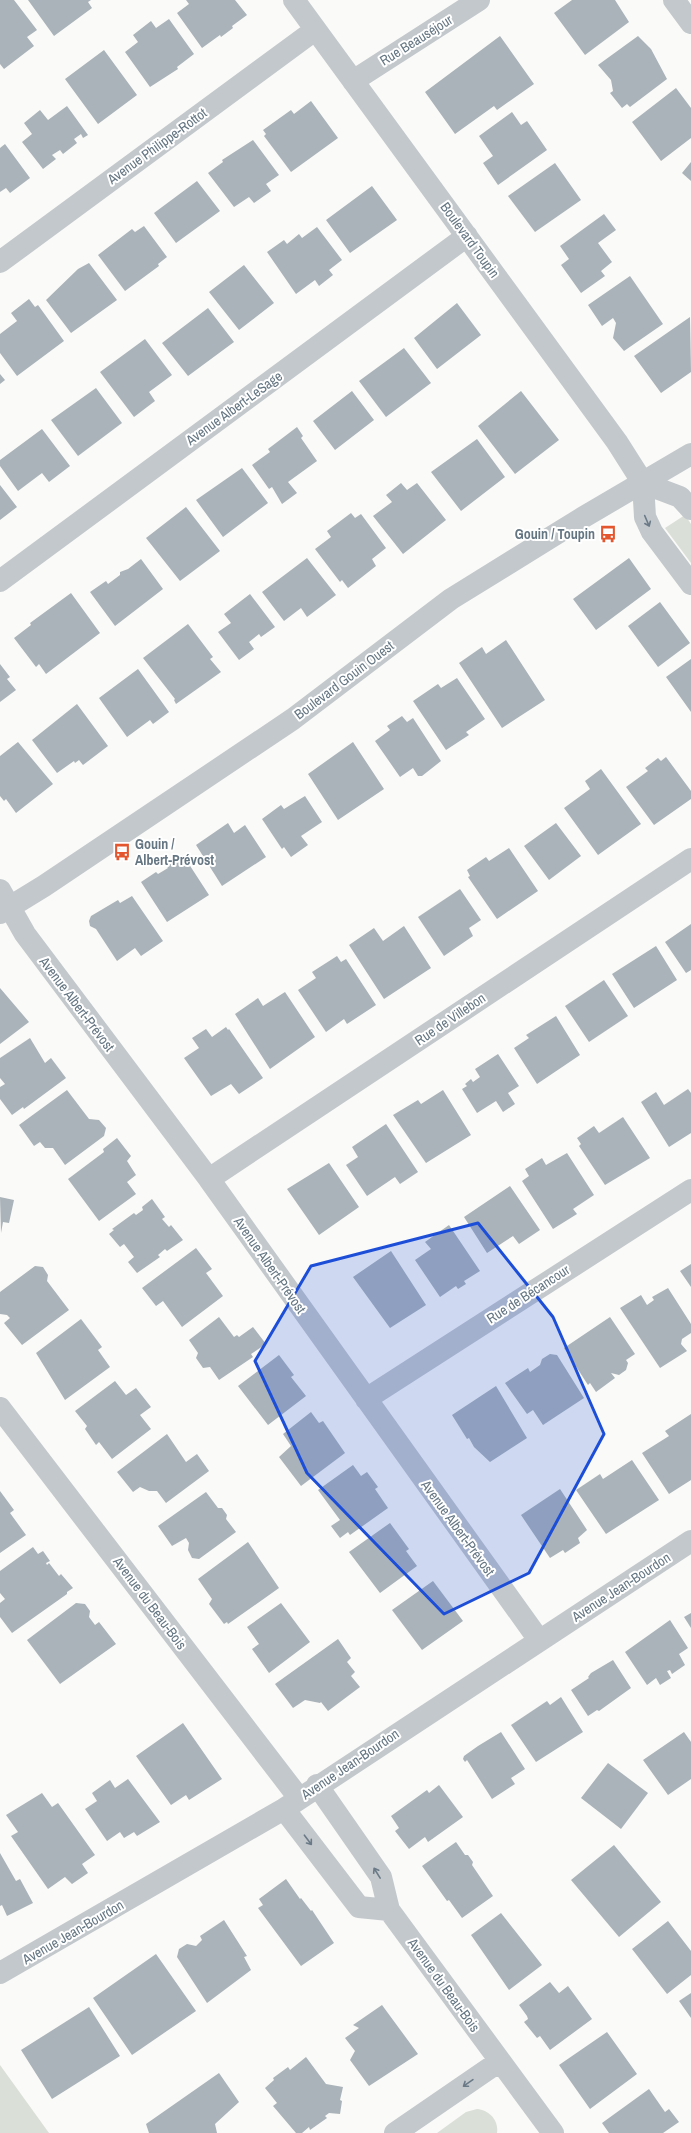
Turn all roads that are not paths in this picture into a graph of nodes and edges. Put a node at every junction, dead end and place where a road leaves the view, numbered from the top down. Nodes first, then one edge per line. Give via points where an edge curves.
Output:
1 (294, 0) edge
2 (479, 0) edge
3 (674, 0) edge
4 (691, 23) edge
5 (315, 30) junction
6 (353, 81) junction
7 (467, 236) junction
8 (0, 262) edge
9 (691, 454) edge
10 (643, 483) junction
11 (691, 509) edge
12 (0, 581) edge
13 (691, 584) edge
14 (691, 859) edge
15 (3, 903) edge
16 (209, 1179) junction
17 (691, 1190) edge
18 (366, 1399) junction
19 (0, 1408) edge
20 (691, 1541) edge
21 (539, 1640) junction
22 (317, 1785) junction
23 (292, 1803) junction
24 (389, 1910) junction
25 (0, 1973) edge
26 (500, 2061) junction
27 (543, 2130) edge
28 (395, 2133) edge

1 - 5 street, Boulevard Toupin
2 - 6 street, Rue Beauséjour
3 - 4 street
5 - 6 street, Boulevard Toupin
5 - 8 street, Avenue Philippe-Rottot
6 - 7 street, Boulevard Toupin
7 - 10 street, Boulevard Toupin via 605,426
7 - 12 street, Avenue Albert-LeSage
9 - 10 street, Boulevard Gouin Ouest
10 - 11 street via 680,497
10 -> 13 street via 645,517 652,532
10 - 15 street, Boulevard Gouin Ouest via 451,599 293,719 44,886
14 - 16 street, Rue de Villebon
15 - 16 street, Avenue Albert-Prévost
16 - 18 street, Avenue Albert-Prévost
17 - 18 street, Rue de Bécancour
18 - 21 street, Avenue Albert-Prévost
19 - 23 street, Avenue du Beau-Bois
20 - 21 street, Avenue Jean-Bourdon
21 - 22 street, Avenue Jean-Bourdon
22 - 23 street, Avenue Jean-Bourdon
24 -> 22 street, Avenue du Beau-Bois via 380,1877
23 -> 24 street, Avenue du Beau-Bois via 359,1906
23 - 25 street, Avenue Jean-Bourdon
24 - 26 street, Avenue du Beau-Bois
26 - 27 street, Avenue du Beau-Bois
26 -> 28 street

